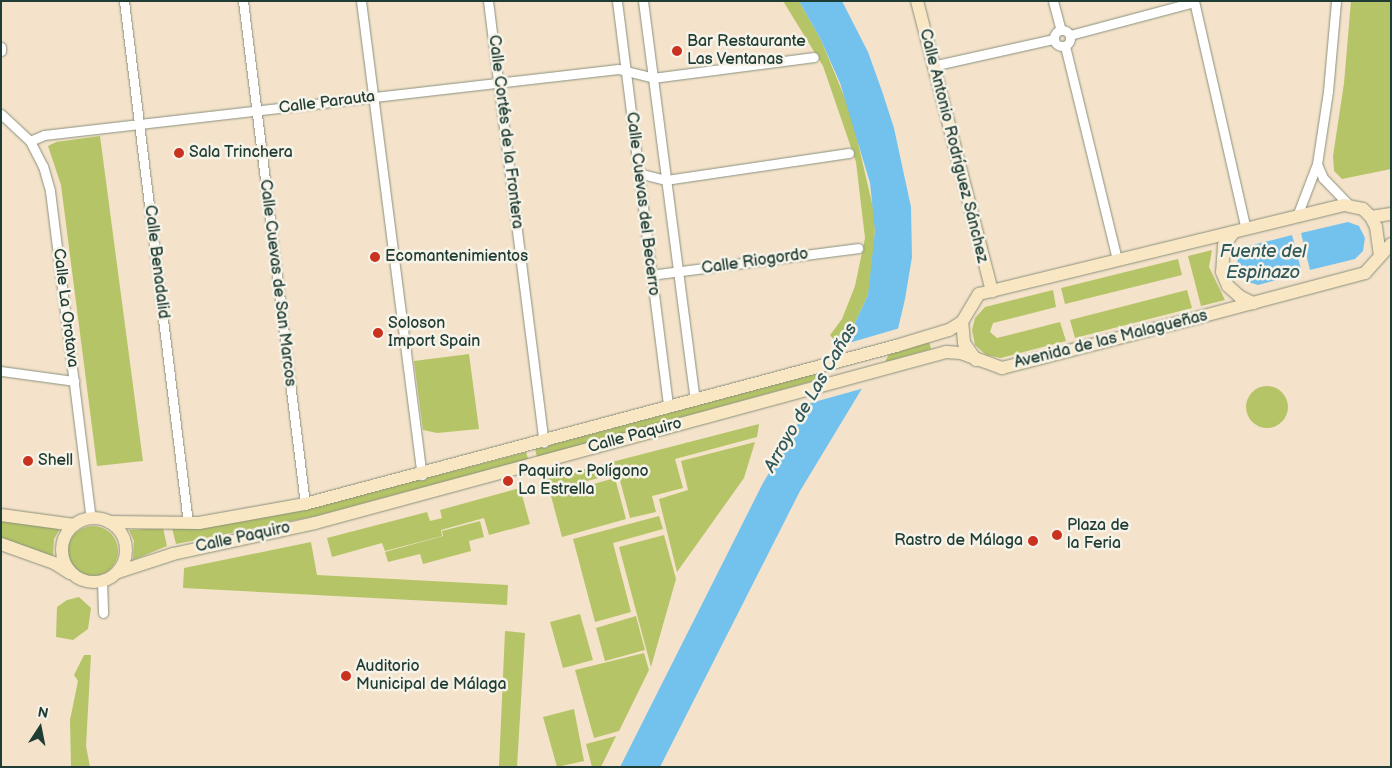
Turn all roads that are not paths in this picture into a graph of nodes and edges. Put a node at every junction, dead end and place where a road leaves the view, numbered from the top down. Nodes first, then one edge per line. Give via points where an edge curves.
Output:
1 (124, 1) edge
2 (243, 1) edge
3 (361, 1) edge
4 (488, 1) edge
5 (617, 1) edge
6 (643, 1) edge
7 (917, 1) edge
8 (1053, 1) edge
9 (1336, 1) edge
10 (1194, 2) edge
11 (1060, 30) junction
12 (1070, 35) junction
13 (1054, 39) junction
14 (1065, 46) junction
15 (1, 47) edge
16 (1, 51) edge
17 (814, 58) dead end
18 (932, 66) junction
19 (626, 71) junction
20 (653, 78) junction
21 (499, 82) junction
22 (372, 97) junction
23 (256, 111) junction
24 (1, 114) edge
25 (139, 124) junction
26 (30, 141) junction
27 (849, 153) dead end
28 (1317, 164) junction
29 (638, 173) junction
30 (666, 180) junction
31 (1349, 205) junction
32 (1391, 214) edge
33 (1297, 216) junction
34 (1371, 217) junction
35 (1240, 230) junction
36 (1391, 244) edge
37 (858, 248) dead end
38 (1380, 255) junction
39 (1117, 260) junction
40 (678, 272) junction
41 (651, 275) junction
42 (992, 291) junction
43 (1254, 303) junction
44 (962, 322) junction
45 (976, 361) junction
46 (1, 371) edge
47 (74, 381) junction
48 (695, 400) junction
49 (668, 407) junction
50 (544, 442) junction
51 (422, 475) junction
52 (305, 504) junction
53 (1, 515) edge
54 (91, 518) junction
55 (109, 522) junction
56 (188, 522) junction
57 (74, 525) junction
58 (1, 544) edge
59 (118, 572) junction
60 (73, 574) junction
61 (102, 581) junction
62 (102, 613) dead end

1 - 25 street, Calle Benadalid
2 - 23 street, Calle Cuevas de San Marcos
3 - 22 street
4 - 21 street, Calle Cortés de la Frontera
5 - 19 street, Calle Cuevas del Becerro
6 - 20 street, Calle Cuevas del Becerro
7 - 18 main road, Calle Antonio Rodríguez Sánchez
8 - 11 street
9 - 28 street
10 - 12 street
10 - 35 street
11 - 12 street
11 - 13 street
12 - 14 street via 1070,42
13 - 14 street via 1057,45
13 - 18 street
14 - 39 street
15 - 16 street
17 - 20 street
18 - 42 main road, Calle Antonio Rodríguez Sánchez
19 - 20 street, Calle Parauta
19 - 21 street, Calle Parauta via 618,69
19 - 29 street, Calle Cuevas del Becerro
20 - 30 street, Calle Cuevas del Becerro
21 - 22 street, Calle Parauta
21 - 50 street, Calle Cortés de la Frontera
22 - 23 street, Calle Parauta
22 - 51 street
23 - 25 street, Calle Parauta
23 - 52 street, Calle Cuevas de San Marcos
24 - 26 street, Calle La Orotava
25 - 26 street, Calle Parauta via 44,135
25 - 56 street, Calle Benadalid
26 - 47 street, Calle La Orotava via 50,191
27 - 30 street
28 - 31 street via 1322,178
28 - 33 street
29 - 30 street
29 - 41 street, Calle Cuevas del Becerro
30 - 40 street, Calle Cuevas del Becerro
31 - 33 main road
31 - 34 main road via 1363,209
32 - 34 main road
33 - 35 main road
34 - 38 main road
35 - 39 main road
35 - 43 main road via 1224,246 1222,272 1228,286
36 - 38 main road, Avenida de las Malagueñas
37 - 40 street, Calle Riogordo
38 - 43 main road, Avenida de las Malagueñas via 1364,272
39 - 42 main road
40 - 41 street, Calle Riogordo
40 - 48 street, Calle Cuevas del Becerro
41 - 49 street, Calle Cuevas del Becerro
42 - 44 main road via 979,294
43 - 45 main road, Avenida de las Malagueñas via 1002,368
44 - 45 main road via 964,343
44 - 48 main road, Calle Paquiro via 949,330 896,346
45 - 59 main road, Calle Paquiro via 961,353 946,352 315,523 174,554
46 - 47 street
47 - 54 street, Calle La Orotava
48 - 49 main road, Calle Paquiro
49 - 50 main road, Calle Paquiro
50 - 51 main road, Calle Paquiro
51 - 52 main road, Calle Paquiro
52 - 56 main road, Calle Paquiro
53 - 57 main road
54 - 55 main road
54 - 57 main road
55 - 56 main road, Calle Paquiro
55 - 59 main road via 120,531 126,545 125,559
57 - 60 main road via 62,544 62,556
58 - 60 main road via 54,563
59 - 61 main road
60 - 61 main road via 83,581
61 - 62 street

